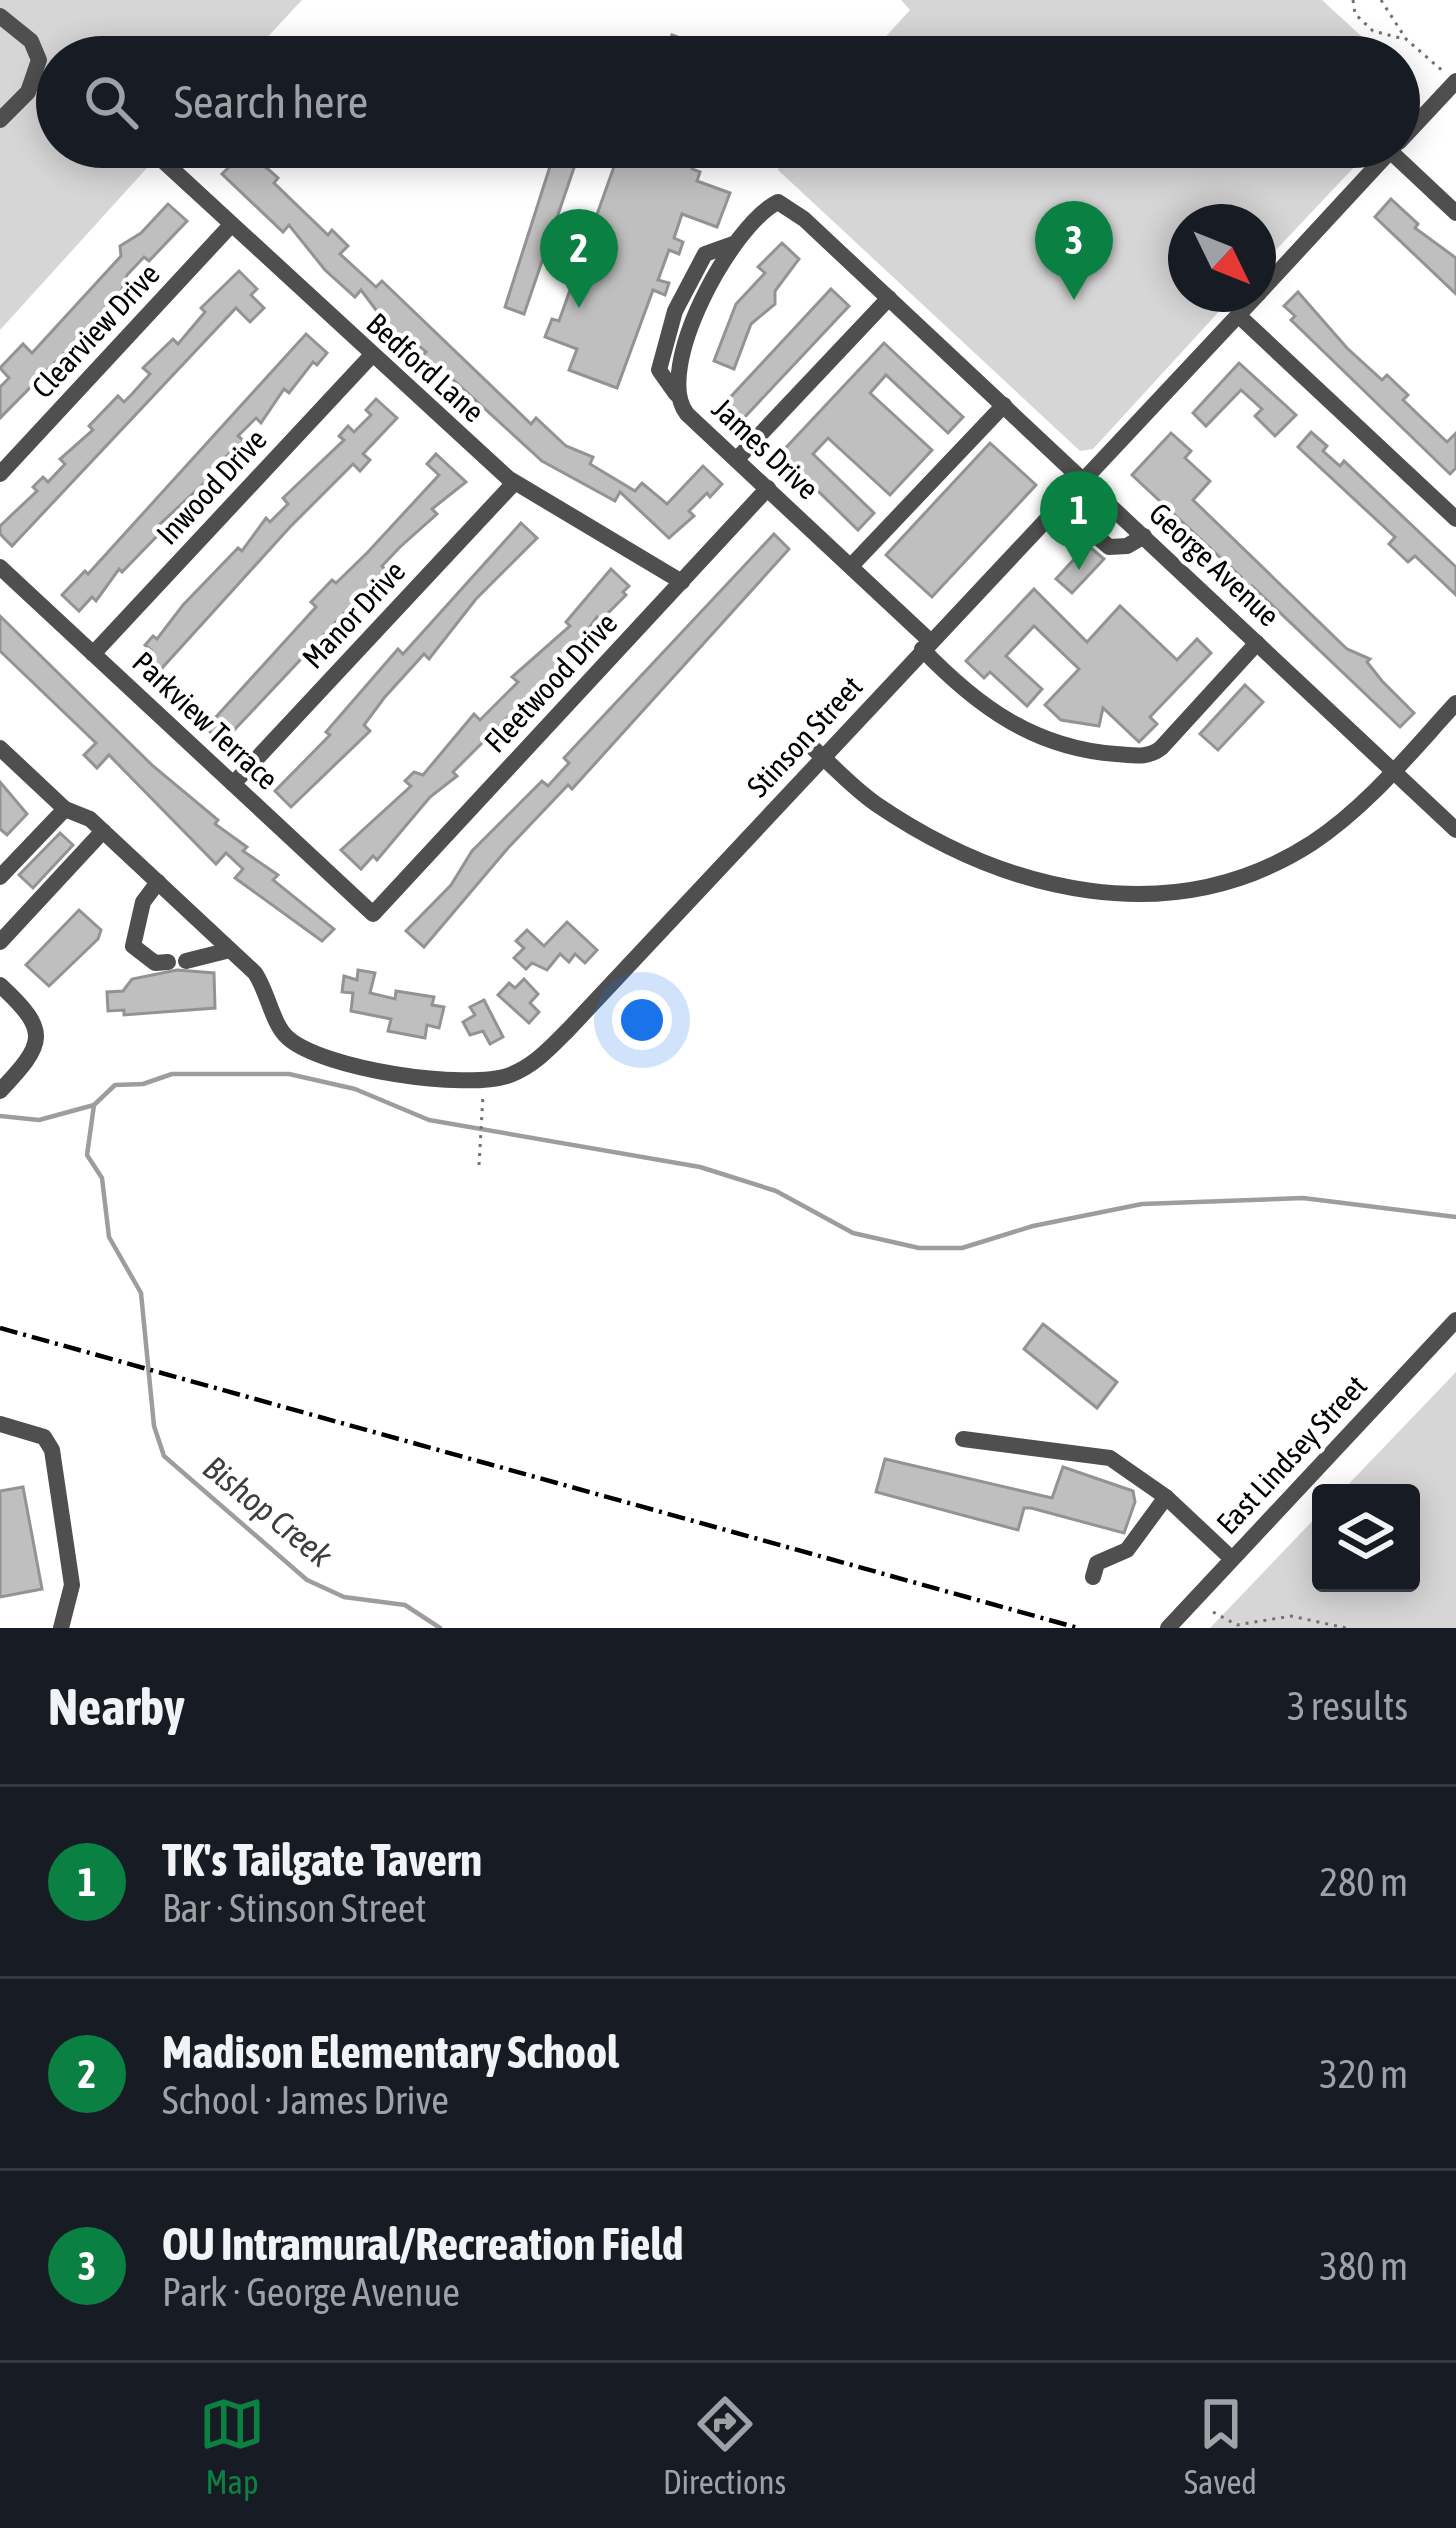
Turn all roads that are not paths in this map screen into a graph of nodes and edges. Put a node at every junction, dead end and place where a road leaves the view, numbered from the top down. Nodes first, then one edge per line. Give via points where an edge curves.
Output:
1 (0, 16) edge
2 (36, 52) edge
3 (36, 69) edge
4 (1456, 82) edge
5 (0, 120) edge
6 (1420, 120) edge
7 (171, 168) edge
8 (1375, 168) edge
9 (1414, 168) edge
10 (771, 205) joint
11 (1456, 213) edge
12 (231, 225) junction
13 (1276, 275) edge
14 (889, 298) junction
15 (1241, 312) edge
16 (1238, 315) junction
17 (371, 356) junction
18 (1004, 405) junction
19 (737, 459) junction
20 (0, 474) edge
21 (1083, 478) junction
22 (514, 483) junction
23 (768, 488) junction
24 (1060, 504) junction
25 (1115, 508) junction
26 (1456, 519) edge
27 (1092, 533) junction
28 (1144, 536) junction
29 (851, 566) junction
30 (0, 567) edge
31 (682, 582) junction
32 (1257, 643) junction
33 (926, 645) junction
34 (93, 654) junction
35 (1456, 703) edge
36 (0, 748) edge
37 (818, 753) junction
38 (1393, 772) junction
39 (233, 784) junction
40 (64, 809) junction
41 (1456, 830) edge
42 (103, 831) junction
43 (4, 865) edge
44 (158, 882) junction
45 (373, 914) joint
46 (0, 942) edge
47 (230, 950) junction
48 (0, 985) edge
49 (0, 1091) edge
50 (1456, 1320) edge
51 (0, 1424) edge
52 (963, 1439) dead end
53 (1166, 1497) junction
54 (1232, 1559) junction
55 (1093, 1577) dead end
56 (61, 1628) edge
57 (1168, 1628) edge

1 - 2 street
3 - 5 street via 28,92
4 - 6 street, Stinson Street
7 - 12 street, Bedford Lane
8 - 13 street, Stinson Street
9 - 11 street
10 - 14 street, George Avenue via 793,209
10 - 19 street, James Drive via 733,244 689,335 676,394
12 - 17 street, Bedford Lane
12 - 20 street, Clearview Drive
14 - 18 street, George Avenue
14 - 19 street
15 - 16 street, Stinson Street
16 - 21 street, Stinson Street
16 - 26 street
17 - 22 street, Bedford Lane
17 - 34 street, Inwood Drive
18 - 21 street, George Avenue
18 - 29 street
19 - 23 street, James Drive
21 - 24 street, Stinson Street
21 - 25 street, George Avenue
22 - 31 street, Bedford Lane
22 - 39 street, Manor Drive
23 - 29 street, James Drive
23 - 31 street, Fleetwood Drive
24 - 27 street
24 - 33 street, Stinson Street
25 - 27 street
25 - 28 street, George Avenue
27 - 28 street via 1108,547
28 - 32 street, George Avenue
29 - 33 street, James Drive
30 - 34 street, Parkview Terrace
31 - 45 street, Fleetwood Drive
32 - 33 street, James Drive via 1146,756 1064,745 1002,720 967,695
32 - 38 street, George Avenue
33 - 37 street, Stinson Street
34 - 39 street, Parkview Terrace
35 - 38 street
36 - 40 street
37 - 38 street via 871,801 941,845 1023,880 1100,893 1199,887 1273,863 1326,832
37 - 47 street, Stinson Street via 549,1049 519,1071 483,1080 330,1061 282,1033 270,994
38 - 41 street, George Avenue
39 - 45 street, Parkview Terrace
40 - 42 street
40 - 43 street
42 - 44 street
42 - 46 street
44 - 47 street
44 - 47 street via 143,902 133,946 155,963
48 - 49 street via 38,1032 29,1060
50 - 54 street, East Lindsey Street
51 - 56 street via 44,1437 52,1450 72,1585
52 - 53 street via 1110,1458
53 - 54 street
53 - 55 street via 1127,1550 1097,1563
54 - 57 street, East Lindsey Street

